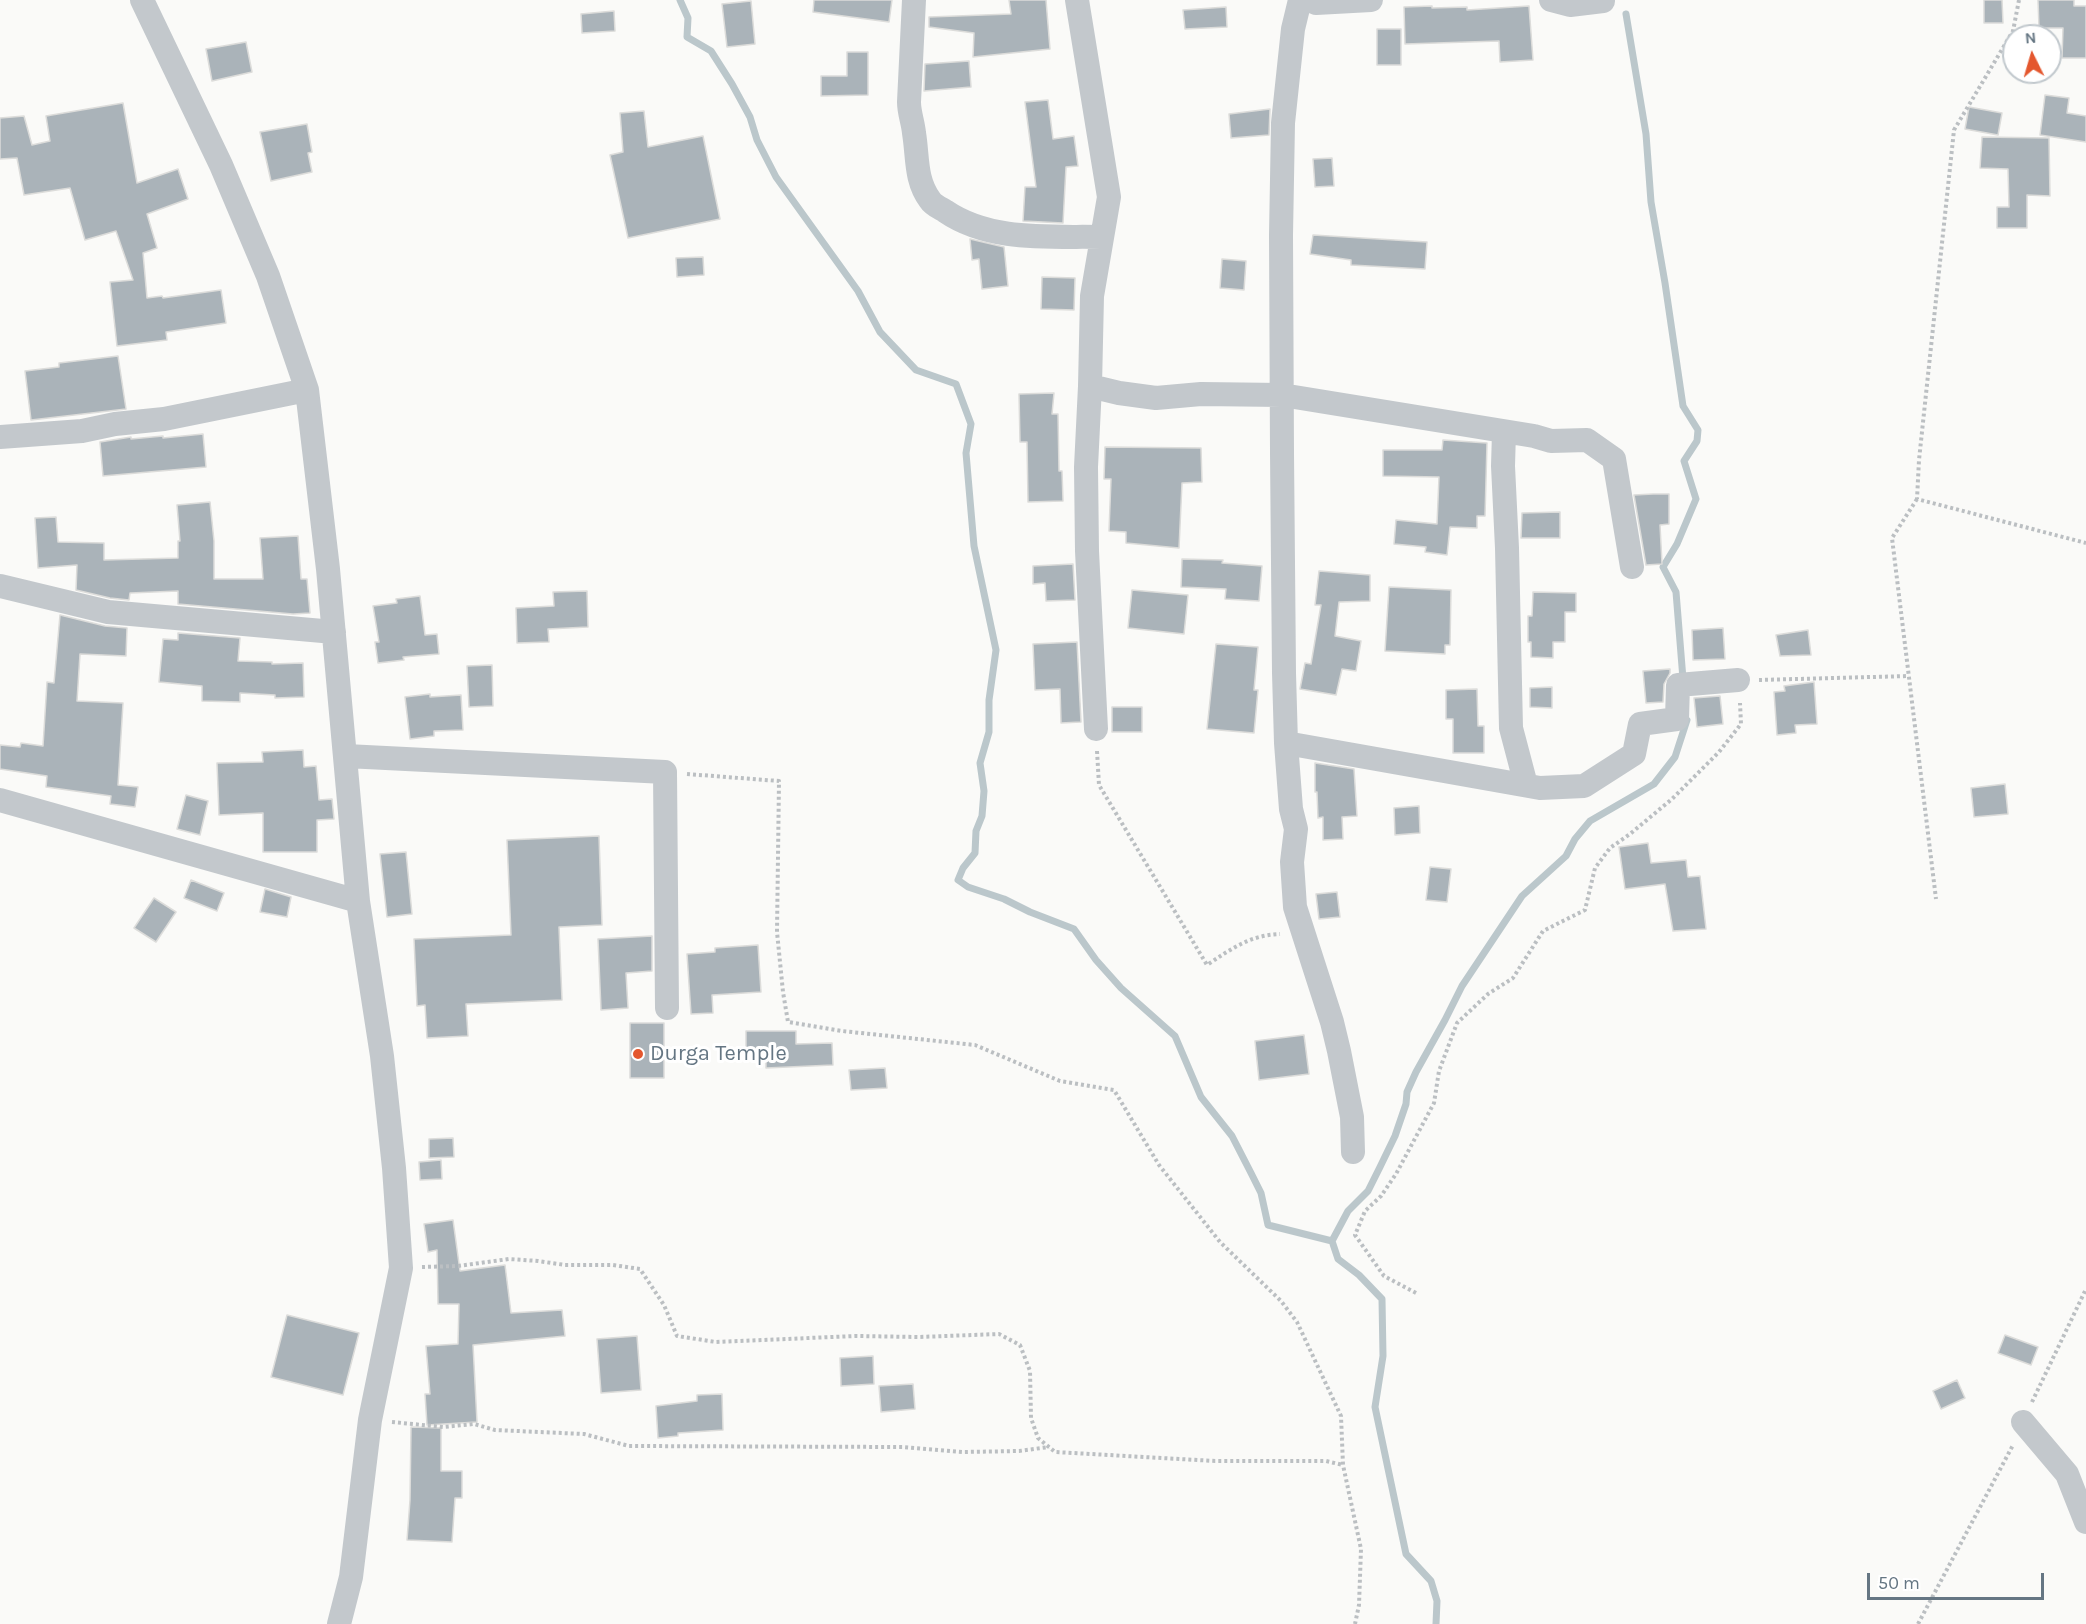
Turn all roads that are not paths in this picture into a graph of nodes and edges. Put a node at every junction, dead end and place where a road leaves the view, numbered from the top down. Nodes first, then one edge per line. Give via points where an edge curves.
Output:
1 (142, 0) edge
2 (914, 0) edge
3 (1077, 0) edge
4 (1300, 0) edge
5 (1310, 0) edge
6 (1371, 0) edge
7 (1551, 0) edge
8 (1602, 0) edge
9 (1102, 237) junction
10 (1090, 386) junction
11 (307, 390) junction
12 (1282, 395) junction
13 (1504, 432) junction
14 (0, 437) edge
15 (1632, 567) dead end
16 (0, 586) edge
17 (334, 632) junction
18 (1738, 680) road end
19 (1095, 729) road end
20 (1286, 742) junction
21 (346, 756) junction
22 (1526, 785) junction
23 (0, 800) edge
24 (358, 901) junction
25 (667, 1008) dead end
26 (1353, 1152) dead end
27 (2023, 1422) road end
28 (2086, 1522) edge
29 (339, 1624) edge

1 - 11 street via 221,165 268,276
2 - 9 street via 910,118 918,176 931,202 977,228 1004,234
3 - 9 street via 1109,197
4 - 12 street via 1283,123
5 - 6 street
7 - 8 street via 1570,5
9 - 10 street via 1092,297
10 - 12 street via 1156,398
10 - 19 street via 1087,551
11 - 14 street via 164,419
11 - 17 street
12 - 13 street
12 - 20 street
13 - 15 street via 1551,441 1587,440 1614,459
13 - 22 street via 1511,728
16 - 17 street via 108,612
17 - 21 street
18 - 22 street via 1677,685 1677,718 1640,724 1634,754 1584,786
20 - 22 street
20 - 26 street via 1296,830 1292,862 1295,907 1339,1051 1352,1117
21 - 24 street
21 - 25 street via 665,772
23 - 24 street
24 - 29 street via 382,1056 400,1268 370,1420 351,1577
27 - 28 street via 2067,1474

